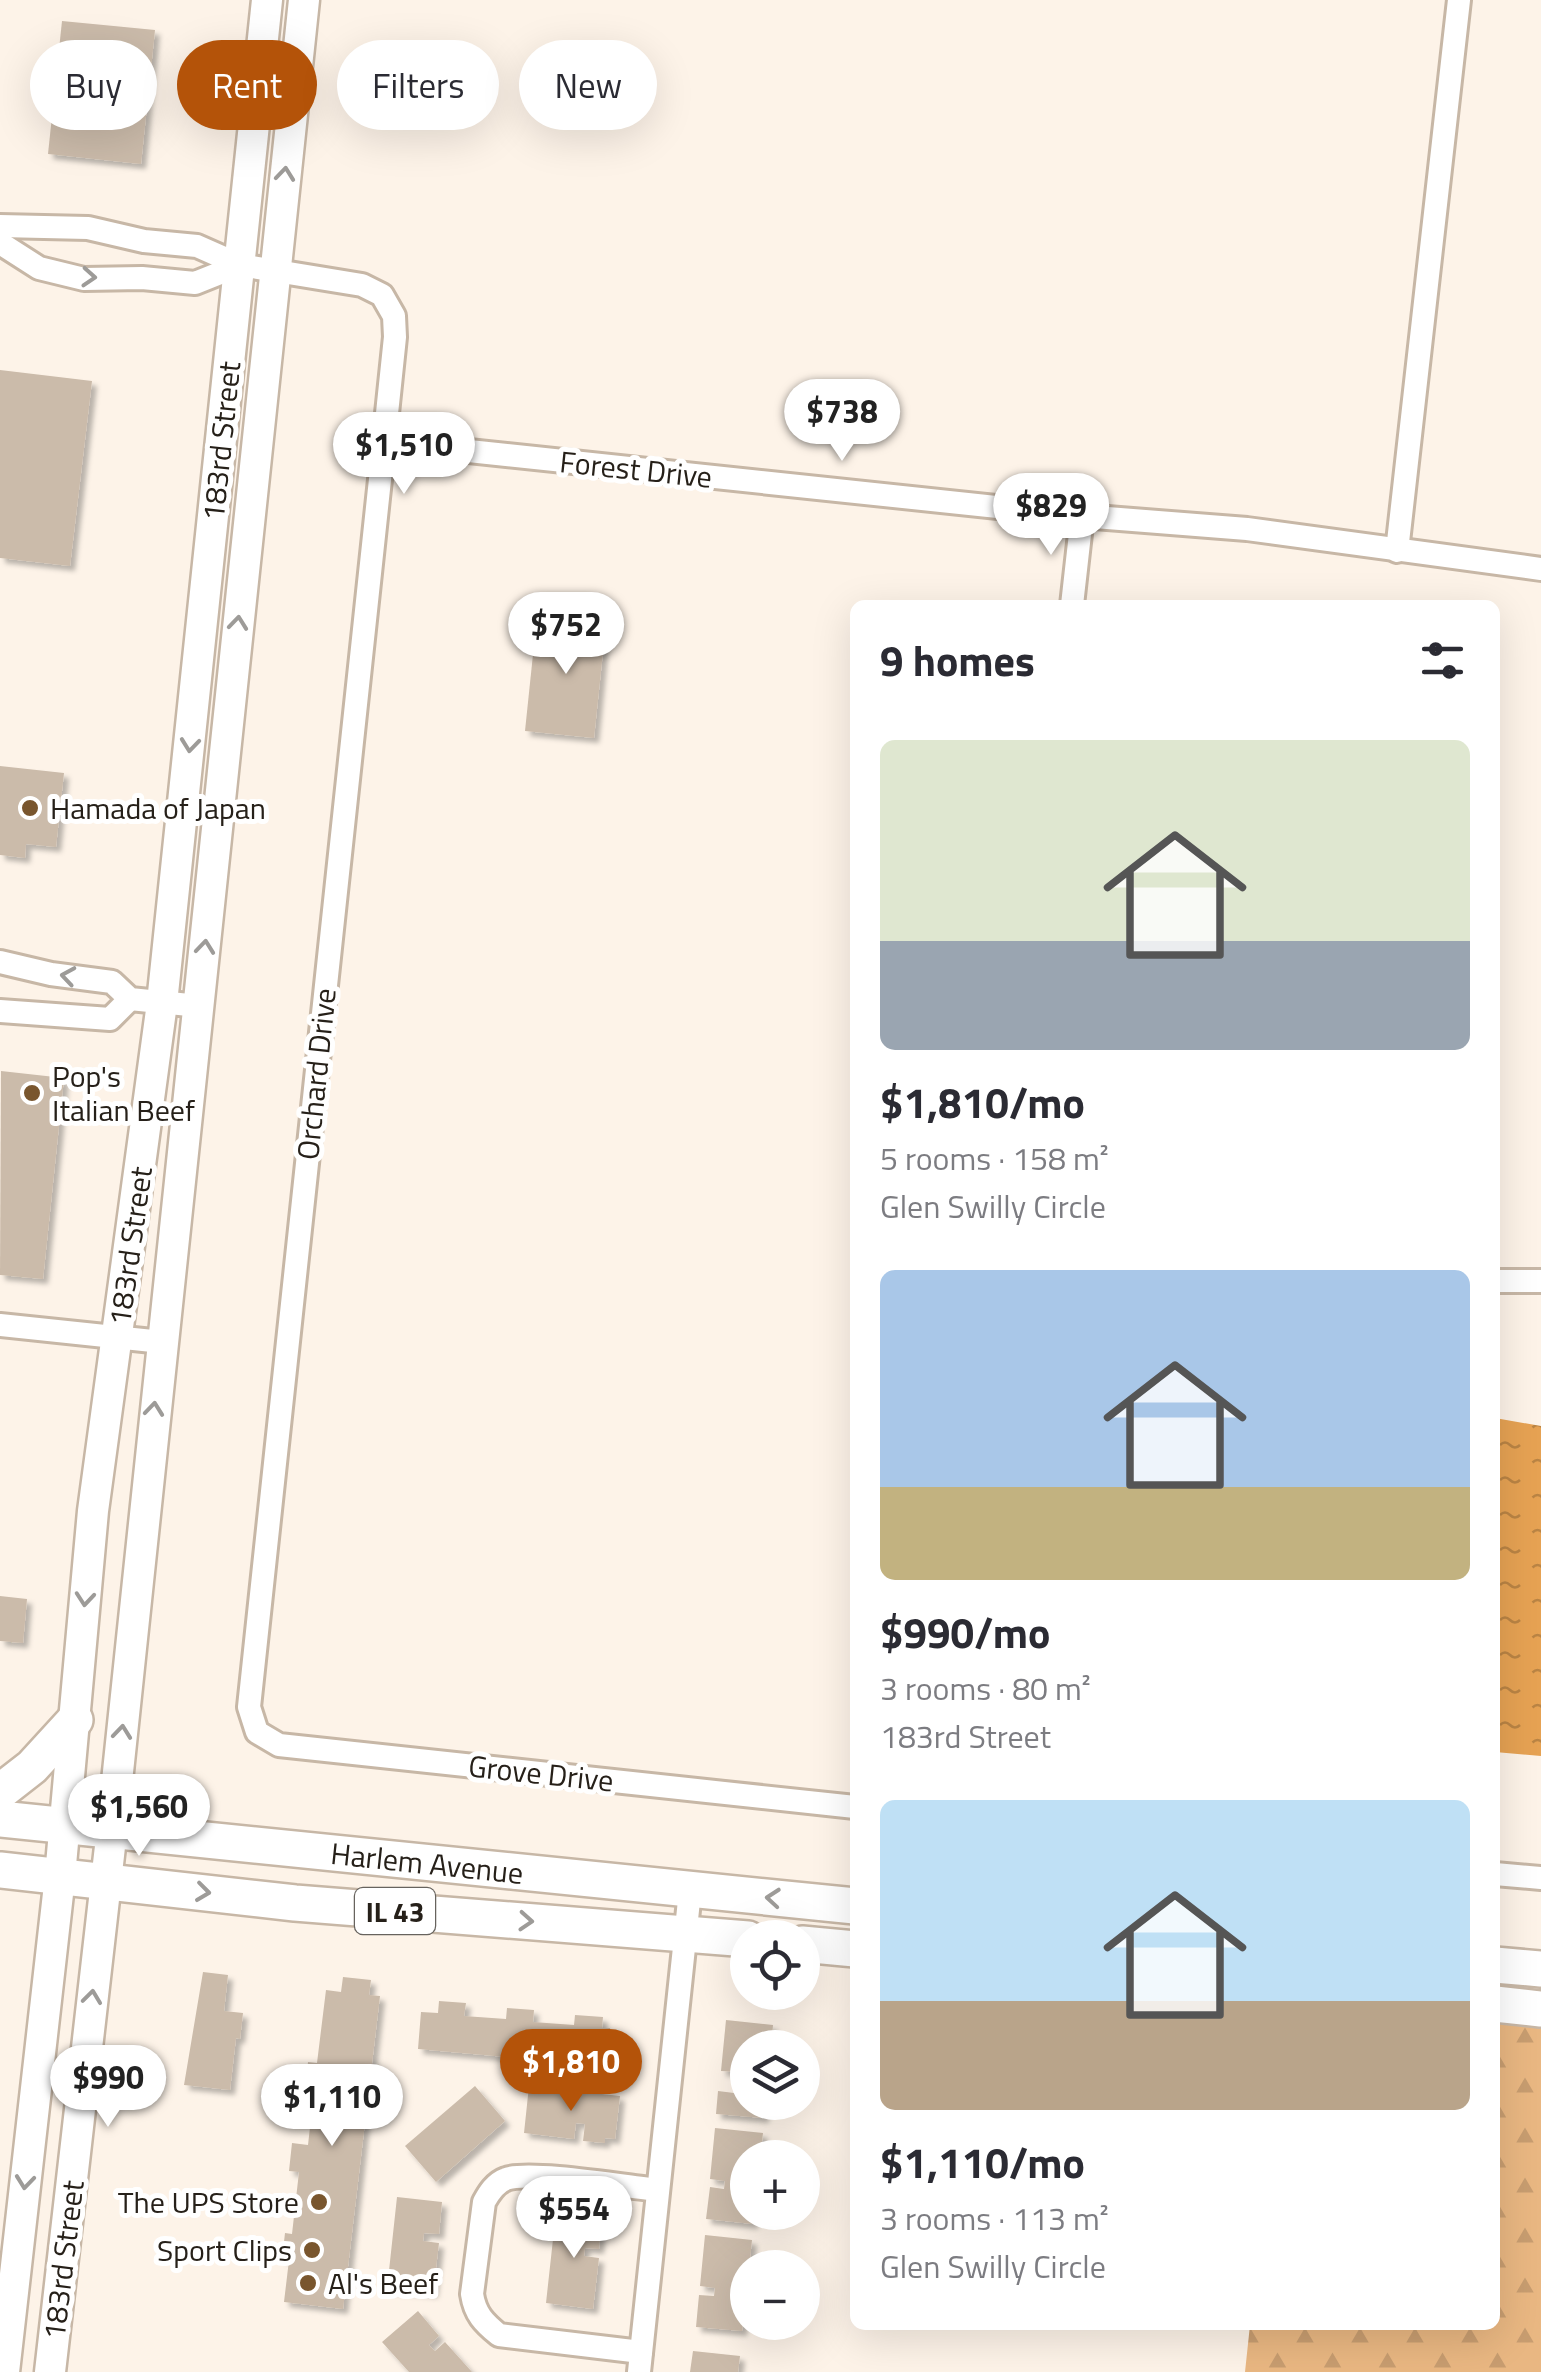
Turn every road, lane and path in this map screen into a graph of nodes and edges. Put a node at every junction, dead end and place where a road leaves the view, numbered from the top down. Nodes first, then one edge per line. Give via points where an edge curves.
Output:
1 (267, 0) edge
2 (304, 0) edge
3 (1460, 0) edge
4 (0, 226) edge
5 (0, 243) edge
6 (240, 266) junction
7 (275, 271) junction
8 (384, 442) junction
9 (1082, 516) junction
10 (1397, 551) junction
11 (1541, 569) edge
12 (1073, 600) edge
13 (0, 962) edge
14 (130, 999) junction
15 (162, 1003) junction
16 (199, 1006) junction
17 (0, 1011) edge
18 (1500, 1280) edge
19 (1541, 1281) edge
20 (0, 1326) edge
21 (118, 1338) junction
22 (162, 1342) junction
23 (248, 1706) joint
24 (74, 1720) junction
25 (0, 1792) edge
26 (850, 1806) edge
27 (0, 1818) edge
28 (65, 1824) junction
29 (112, 1829) junction
30 (0, 1870) edge
31 (1500, 1874) edge
32 (60, 1876) junction
33 (1541, 1878) edge
34 (106, 1881) junction
35 (690, 1891) junction
36 (850, 1906) edge
37 (686, 1933) junction
38 (730, 1937) edge
39 (820, 1946) edge
40 (850, 1949) edge
41 (1500, 1965) edge
42 (1541, 1969) edge
43 (1500, 2004) edge
44 (1541, 2008) edge
45 (658, 2190) junction
46 (640, 2362) edge
47 (4, 2372) edge
48 (50, 2372) edge

1 - 6 street, 183rd Street
7 -> 2 street, 183rd Street
3 - 10 street
4 - 6 street via 88,228 197,246
5 -> 6 street via 39,268 84,278 195,283
6 - 7 street
6 -> 15 street, 183rd Street
7 - 8 street via 362,285 382,295 394,316 395,337
16 -> 7 street, 183rd Street
8 - 9 street, Forest Drive
8 - 23 street, Orchard Drive
9 - 10 street, Forest Drive via 1246,528
9 - 12 street
10 - 11 street, Forest Drive
14 -> 13 street via 112,982
14 - 15 street
14 - 17 street via 110,1018
15 - 16 street
15 - 21 street, 183rd Street
16 - 22 street, 183rd Street
18 - 19 street
20 - 21 street
21 - 22 street
21 -> 24 street, 183rd Street via 93,1511
29 -> 22 street, 183rd Street
23 - 26 street, Grove Drive via 257,1732 278,1745
24 - 25 main road via 32,1768
24 - 28 street, 183rd Street
27 - 28 main road, Harlem Avenue / IL 43
28 - 29 main road, Harlem Avenue / IL 43
28 - 32 street, 183rd Street
29 - 34 street, 183rd Street
29 - 35 main road, Harlem Avenue / IL 43
30 - 32 main road, Harlem Avenue / IL 43
31 - 33 street
32 - 34 main road, Harlem Avenue / IL 43
32 -> 47 street, 183rd Street
34 -> 37 main road, Harlem Avenue / IL 43 via 294,1903
48 -> 34 street, 183rd Street
36 -> 35 main road, Harlem Avenue / IL 43
35 - 37 street
37 - 38 main road, Harlem Avenue / IL 43
37 - 45 street
39 - 40 main road
41 - 42 main road
43 - 44 main road
45 - 46 street
45 - 46 street via 507,2178 484,2202 472,2294 474,2308 499,2335

